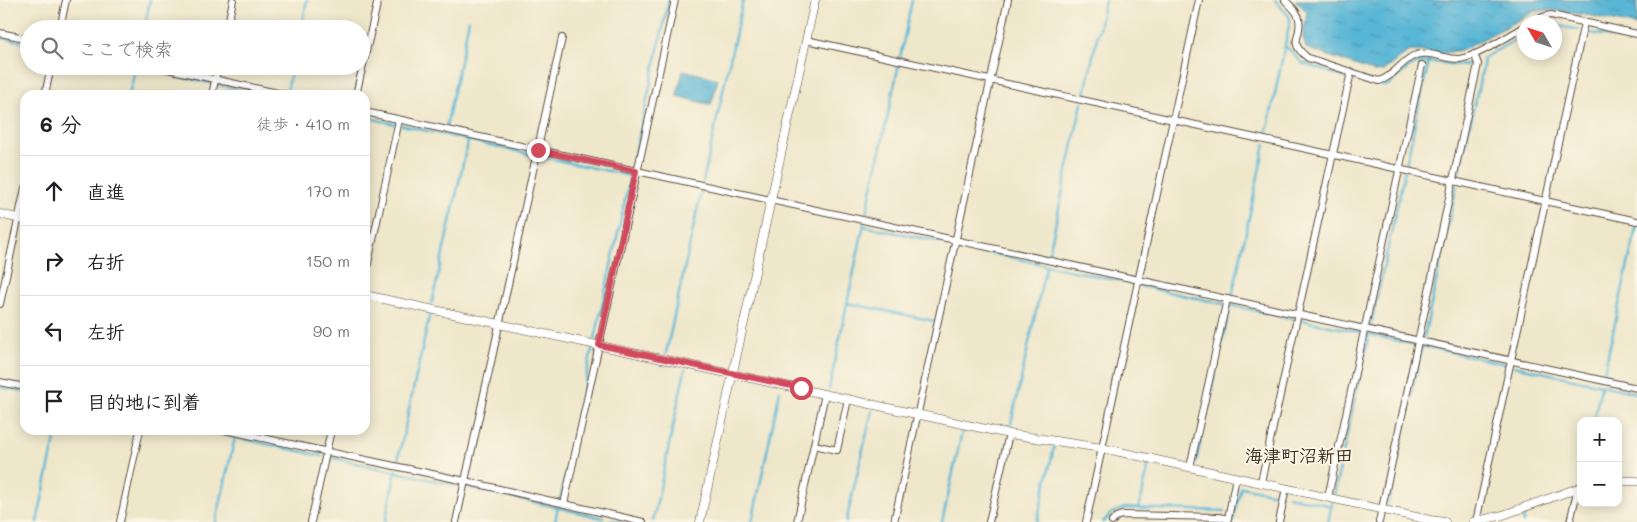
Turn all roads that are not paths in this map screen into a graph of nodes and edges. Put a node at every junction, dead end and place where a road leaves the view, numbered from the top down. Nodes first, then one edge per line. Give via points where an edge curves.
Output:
1 (66, 0) edge
2 (233, 0) edge
3 (378, 0) edge
4 (675, 0) edge
5 (815, 0) edge
6 (1008, 0) edge
7 (1199, 0) edge
8 (1285, 0) edge
9 (1562, 18) edge
10 (62, 20) edge
11 (229, 20) edge
12 (1584, 23) junction
13 (1517, 31) edge
14 (0, 33) edge
15 (1637, 34) edge
16 (370, 35) edge
17 (20, 37) edge
18 (562, 38) dead end
19 (806, 40) junction
20 (1474, 54) junction
21 (1422, 64) dead end
22 (1351, 72) junction
23 (50, 75) edge
24 (194, 75) edge
25 (217, 75) edge
26 (361, 75) edge
27 (216, 80) junction
28 (990, 81) junction
29 (46, 90) edge
30 (213, 90) edge
31 (263, 90) edge
32 (357, 90) edge
33 (370, 113) edge
34 (399, 120) junction
35 (1173, 120) junction
36 (538, 150) junction
37 (1332, 155) junction
38 (1403, 170) junction
39 (636, 171) junction
40 (1453, 181) junction
41 (772, 201) junction
42 (1545, 201) junction
43 (0, 214) edge
44 (20, 219) edge
45 (1637, 221) edge
46 (20, 227) edge
47 (955, 240) junction
48 (370, 254) edge
49 (1138, 280) junction
50 (370, 295) edge
51 (1228, 299) junction
52 (0, 304) edge
53 (1297, 314) junction
54 (499, 324) junction
55 (1368, 330) junction
56 (1419, 340) junction
57 (599, 345) junction
58 (1511, 361) junction
59 (732, 373) junction
60 (0, 382) edge
61 (20, 386) edge
62 (1637, 388) edge
63 (825, 394) junction
64 (848, 399) junction
65 (917, 414) junction
66 (1009, 434) junction
67 (139, 435) edge
68 (249, 435) edge
69 (330, 435) edge
70 (814, 445) junction
71 (1102, 448) junction
72 (326, 452) junction
73 (1190, 467) junction
74 (1236, 477) junction
75 (465, 481) junction
76 (1622, 481) edge
77 (1637, 481) edge
78 (1261, 482) junction
79 (1286, 488) junction
80 (1577, 488) edge
81 (1577, 495) edge
82 (1331, 498) junction
83 (564, 504) junction
84 (1382, 509) junction
85 (607, 514) junction
86 (1227, 520) edge
87 (120, 522) edge
88 (311, 522) edge
89 (456, 522) edge
90 (605, 522) edge
91 (643, 522) edge
92 (700, 522) edge
93 (797, 522) edge
94 (894, 522) edge
95 (989, 522) edge
96 (1086, 522) edge
97 (1112, 522) edge
98 (1279, 522) edge
99 (1379, 522) edge
100 (1445, 522) edge
101 (1475, 522) edge
102 (1570, 522) edge

1 - 10 street
2 - 11 street
3 - 16 street
4 - 39 street
5 - 19 street
6 - 28 street
7 - 35 street
8 - 22 street via 1300,20 1296,40 1299,51 1308,58
9 - 12 street
12 - 15 street
12 - 42 street
13 - 20 street
14 - 17 street
18 - 36 street
19 - 28 street
19 - 41 street
20 - 22 street via 1459,59 1425,54 1414,56 1379,81
20 - 40 street via 1478,64
21 - 38 street
22 - 37 street
23 - 29 street
24 - 27 street
25 - 27 street
26 - 32 street
27 - 30 street
27 - 31 street
28 - 35 street
28 - 47 street
33 - 34 street
34 - 36 street
34 - 48 street
35 - 37 street
35 - 49 street
36 - 39 street
36 - 54 street
37 - 38 street
37 - 53 street
38 - 40 street
38 - 55 street
39 - 41 street
39 - 57 street
40 - 42 street
40 - 56 street
41 - 47 street
41 - 59 street
42 - 45 street
42 - 58 street
43 - 44 street
46 - 52 street
47 - 49 street
47 - 65 street
49 - 51 street
49 - 71 street
50 - 54 street
51 - 53 street
51 - 73 street
53 - 55 street
53 - 78 street
54 - 57 street
54 - 75 street
55 - 56 street
55 - 82 street
56 - 58 street
56 - 84 street
57 - 59 street
57 - 83 street
58 - 62 street
58 - 101 street
59 - 63 street
59 - 92 street
60 - 61 street
63 - 64 street
63 - 70 street
64 - 65 street
64 - 70 street via 837,450
65 - 66 street
65 - 94 street
66 - 71 street
66 - 95 street
67 - 87 street
68 - 72 street
69 - 72 street
70 - 93 street
71 - 73 street
71 - 96 street
72 - 75 street
72 - 88 street
73 - 74 street
74 - 78 street
74 - 86 street
75 - 83 street
75 - 89 street
76 - 77 street
78 - 79 street
79 - 82 street
79 - 98 street
80 - 101 street
81 - 102 street
82 - 84 street
83 - 85 street
84 - 99 street
84 - 100 street
85 - 90 street
85 - 91 street
86 - 97 street via 1219,517 1122,515

